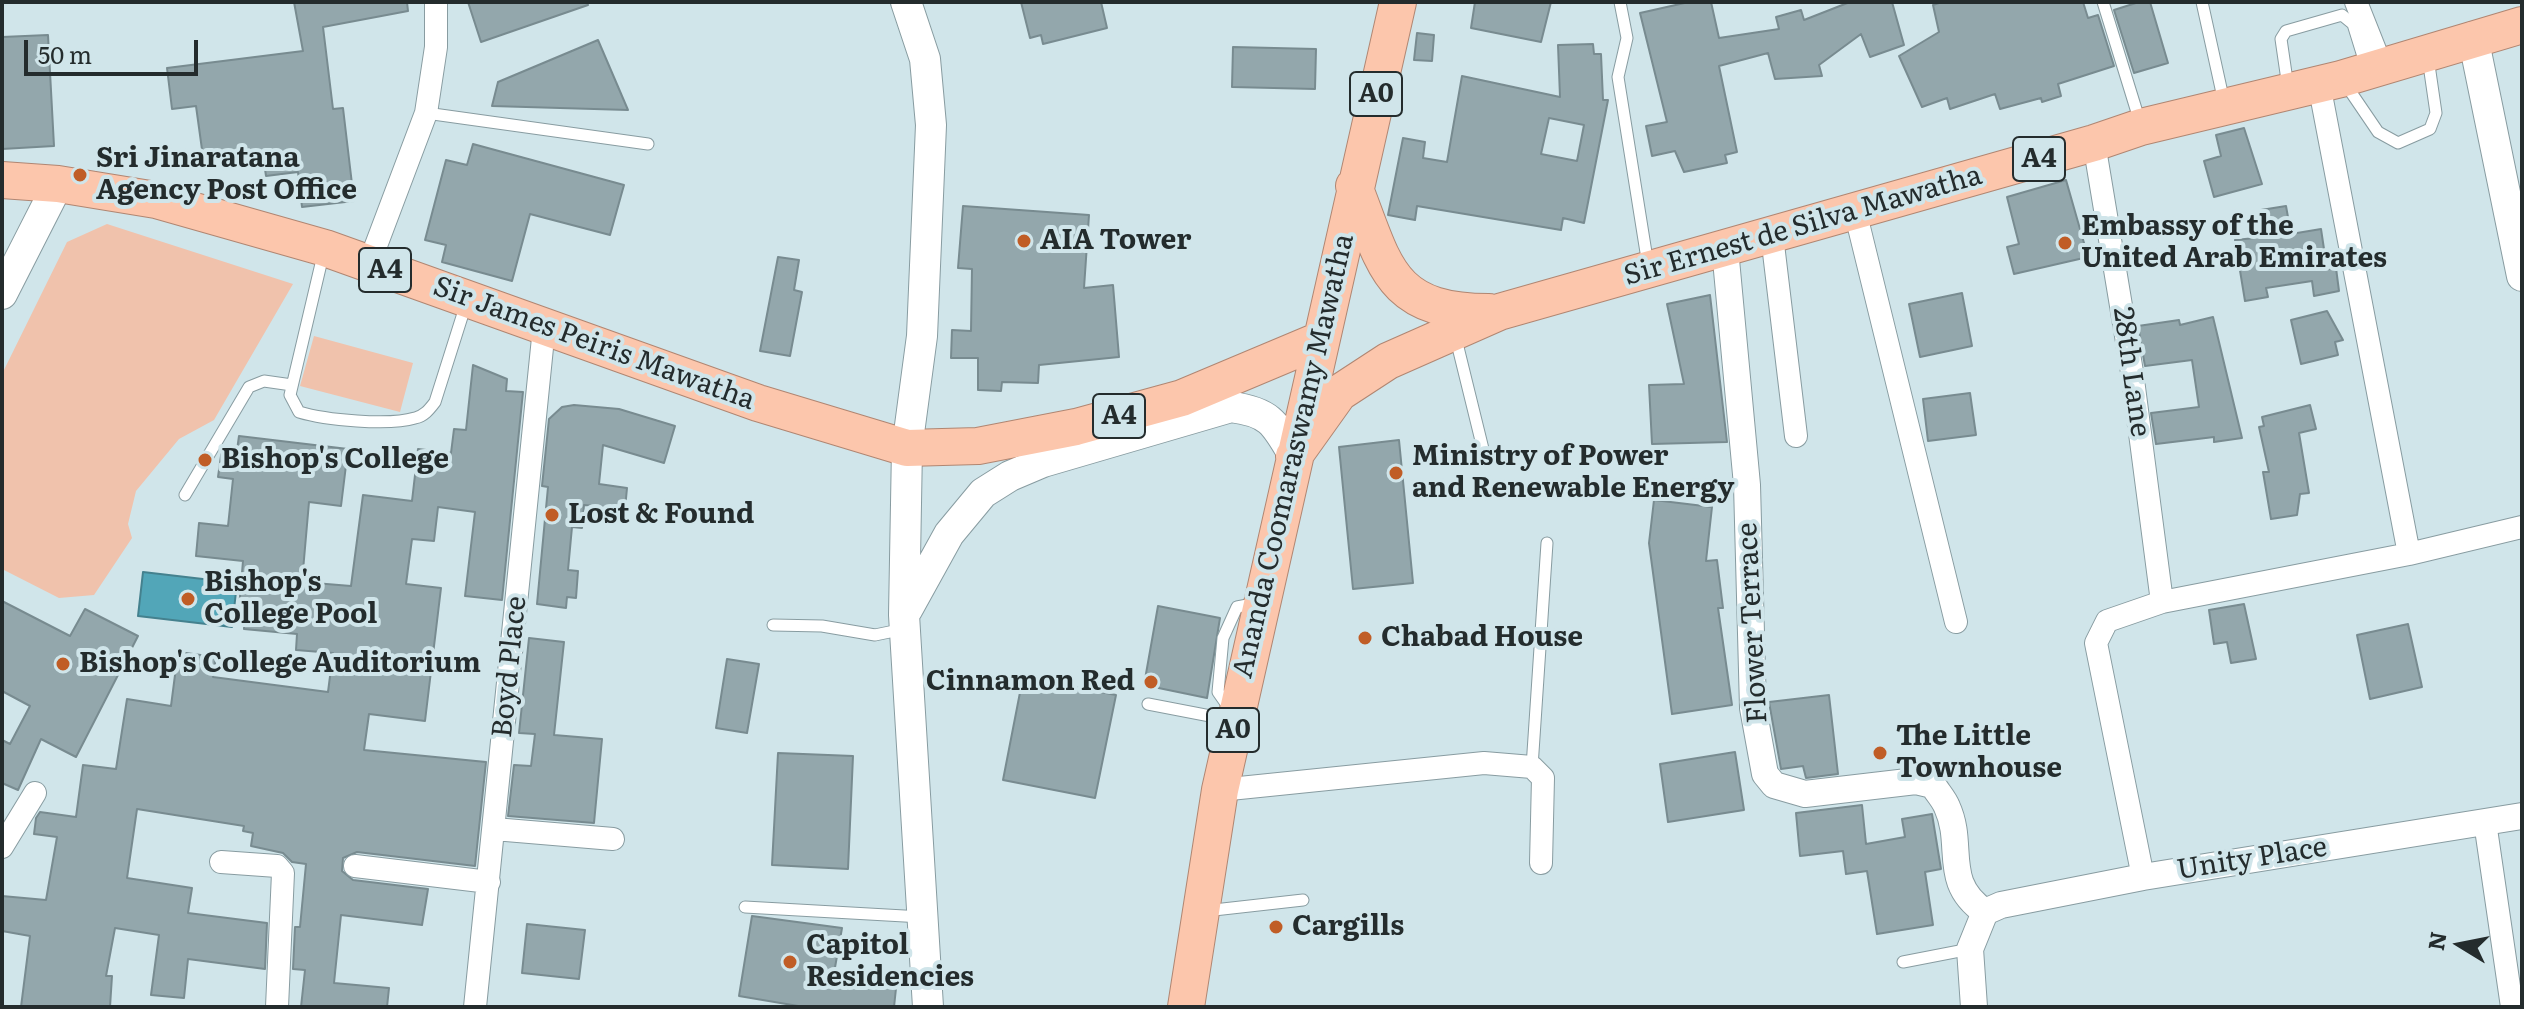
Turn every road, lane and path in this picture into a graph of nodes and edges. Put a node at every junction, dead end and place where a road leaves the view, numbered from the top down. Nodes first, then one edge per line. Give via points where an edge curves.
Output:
1 (436, 2) edge
2 (906, 2) edge
3 (1398, 2) edge
4 (1620, 2) edge
5 (2103, 2) edge
6 (2202, 2) edge
7 (2356, 2) edge
8 (2522, 25) edge
9 (2473, 37) junction
10 (2427, 51) junction
11 (2339, 78) junction
12 (2225, 107) junction
13 (426, 113) junction
14 (2141, 127) junction
15 (2094, 143) junction
16 (648, 144) dead end
17 (2, 180) edge
18 (58, 184) junction
19 (1354, 186) junction
20 (1855, 211) junction
21 (1772, 236) junction
22 (325, 248) junction
23 (1725, 249) junction
24 (369, 264) junction
25 (1649, 270) junction
26 (2522, 276) edge
27 (2, 294) edge
28 (467, 299) junction
29 (1499, 312) junction
30 (544, 328) junction
31 (1454, 331) junction
32 (1320, 340) junction
33 (292, 385) junction
34 (1796, 436) dead end
35 (907, 448) junction
36 (1294, 456) junction
37 (1485, 457) dead end
38 (185, 495) dead end
39 (2522, 527) edge
40 (1547, 543) dead end
41 (2409, 554) junction
42 (2162, 602) junction
43 (904, 622) junction
44 (1956, 622) dead end
45 (773, 625) dead end
46 (1148, 704) dead end
47 (1237, 713) junction
48 (1532, 767) junction
49 (1220, 790) junction
50 (35, 793) dead end
51 (2522, 816) edge
52 (2485, 822) junction
53 (494, 829) junction
54 (613, 839) dead end
55 (2, 847) edge
56 (221, 862) dead end
57 (1541, 863) dead end
58 (355, 866) dead end
59 (2143, 877) junction
60 (489, 882) junction
61 (1303, 900) dead end
62 (745, 907) dead end
63 (1201, 911) junction
64 (1985, 912) junction
65 (923, 917) junction
66 (1970, 949) junction
67 (1903, 962) dead end
68 (277, 1007) edge
69 (475, 1007) edge
70 (928, 1007) edge
71 (1186, 1007) edge
72 (1974, 1007) edge
73 (2512, 1007) edge

1 - 13 street via 436,47
2 - 35 main road via 925,59 931,125 922,336
3 - 19 highway, Ananda Coomaraswamy Mawatha / A0
4 - 25 lane via 1627,38 1618,77
5 - 14 lane
6 - 12 lane
7 - 11 street
8 - 9 highway, Sir Ernest de Silva Mawatha / A4
9 - 10 highway, Sir Ernest de Silva Mawatha / A4
9 - 26 main road
10 - 11 highway, Sir Ernest de Silva Mawatha / A4
10 - 11 lane via 2436,113 2430,129 2416,138 2398,143 2378,132
11 - 11 lane via 2281,39 2286,31 2342,15 2353,24
11 - 12 highway, Sir Ernest de Silva Mawatha / A4
11 - 41 street
12 - 14 highway, Sir Ernest de Silva Mawatha / A4
13 - 16 lane
13 - 24 street
14 - 15 highway, Sir Ernest de Silva Mawatha / A4
15 - 20 highway, Sir Ernest de Silva Mawatha / A4
15 - 42 street, 28th Lane via 2132,372
17 - 18 highway, Sir James Peiris Mawatha / A4
18 - 22 highway, Sir James Peiris Mawatha / A4 via 156,200
18 - 27 main road
19 - 29 highway, Sir Ernest de Silva Mawatha / A4 via 1390,276 1419,299 1452,312
19 - 32 highway, Ananda Coomaraswamy Mawatha / A0
20 - 21 highway, Sir Ernest de Silva Mawatha / A4
20 - 44 street
21 - 23 highway, Sir Ernest de Silva Mawatha / A4
21 - 34 street
22 - 24 highway, Sir James Peiris Mawatha / A4
22 - 33 lane
23 - 25 highway, Sir Ernest de Silva Mawatha / A4
23 - 64 street, Flower Terrace via 1747,485 1753,708 1765,774 1774,785 1805,794 1916,781 1933,785 1948,808 1959,885
24 - 28 highway, Sir James Peiris Mawatha / A4
25 - 29 highway, Sir Ernest de Silva Mawatha / A4
28 - 30 highway, Sir James Peiris Mawatha / A4
28 - 33 lane via 435,402 417,418 309,415 293,406
29 - 31 highway, Sir Ernest de Silva Mawatha / A4
30 - 35 highway, Sir James Peiris Mawatha / A4 via 758,403
30 - 53 street, Boyd Place
31 - 36 highway, Sir Ernest de Silva Mawatha / A4 via 1388,361 1339,393
31 - 37 lane
32 - 35 highway, A4 via 1182,398 1076,427 978,446
32 - 36 highway, Ananda Coomaraswamy Mawatha / A0
33 - 38 lane via 264,381 249,387
35 - 43 main road
36 - 43 main road via 1262,412 1231,407 1032,467 983,493 949,534
36 - 47 highway, Ananda Coomaraswamy Mawatha / A0
39 - 41 street
40 - 48 lane
41 - 42 street
42 - 59 street via 2107,621 2096,643
43 - 45 lane via 875,635
43 - 65 main road
46 - 47 lane
47 - 49 highway, Ananda Coomaraswamy Mawatha / A0
48 - 49 street via 1484,763
48 - 57 street via 1543,778
49 - 63 highway, Ananda Coomaraswamy Mawatha / A0
50 - 55 street
51 - 52 street, Unity Place
52 - 59 street, Unity Place
52 - 73 street
53 - 54 street
53 - 60 street, Boyd Place
56 - 68 street via 277,866 283,873
58 - 60 street
59 - 64 street, Unity Place
60 - 69 street, Boyd Place
61 - 63 lane
62 - 65 lane
63 - 71 highway, Ananda Coomaraswamy Mawatha / A0
64 - 66 street
65 - 70 main road
66 - 67 lane
66 - 72 street

